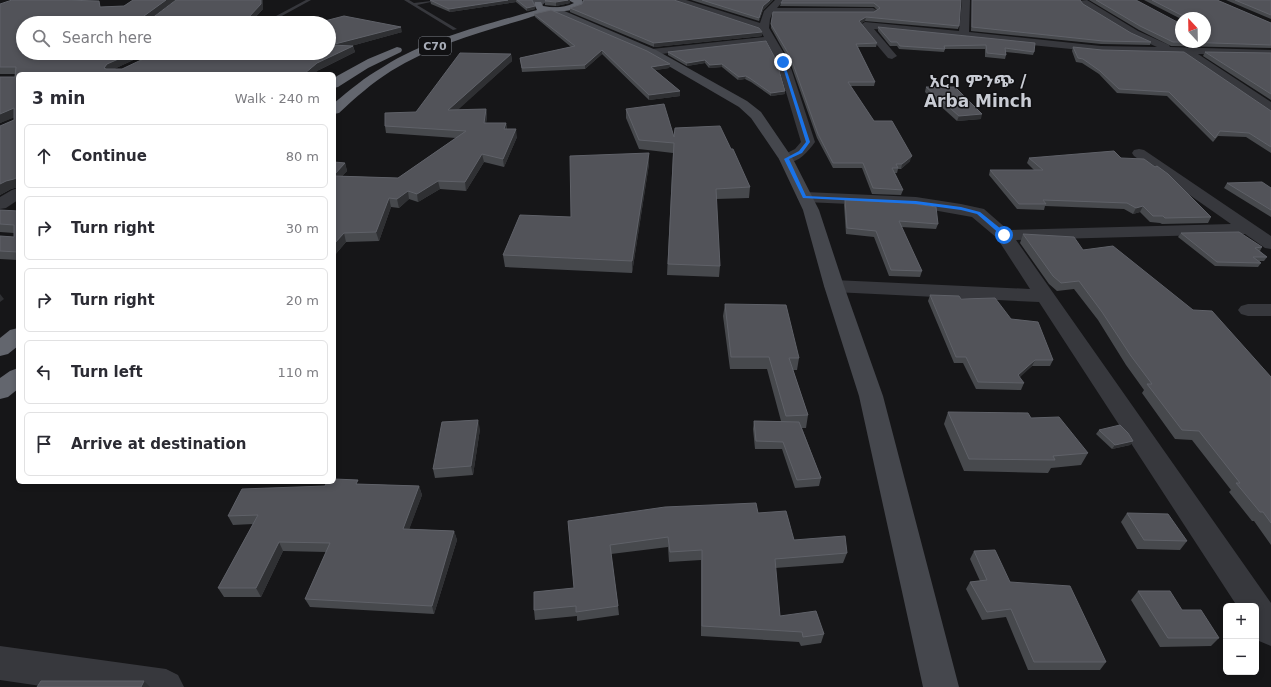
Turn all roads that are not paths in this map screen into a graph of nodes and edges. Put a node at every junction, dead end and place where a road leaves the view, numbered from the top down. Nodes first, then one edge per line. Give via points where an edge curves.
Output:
1 (309, 0) edge
2 (406, 0) edge
3 (438, 0) edge
4 (677, 0) edge
5 (780, 0) edge
6 (877, 0) edge
7 (966, 0) edge
8 (1083, 0) edge
9 (413, 4) junction
10 (544, 4) edge
11 (578, 7) edge
12 (769, 11) junction
13 (873, 11) junction
14 (278, 16) edge
15 (865, 25) junction
16 (455, 29) junction
17 (767, 34) junction
18 (964, 34) junction
19 (1211, 40) edge
20 (417, 42) dead end
21 (404, 47) dead end
22 (1169, 50) junction
23 (1184, 50) junction
24 (652, 52) junction
25 (1237, 52) junction
26 (1271, 53) edge
27 (892, 56) dead end
28 (1257, 63) edge
29 (336, 83) edge
30 (336, 108) edge
31 (1271, 108) edge
32 (1139, 153) dead end
33 (786, 159) junction
34 (16, 194) edge
35 (805, 197) junction
36 (0, 204) edge
37 (1250, 229) junction
38 (1004, 235) junction
39 (1271, 244) edge
40 (834, 286) junction
41 (1046, 296) junction
42 (1248, 310) dead end
43 (1271, 310) edge
44 (16, 337) edge
45 (0, 349) edge
46 (16, 378) edge
47 (0, 391) edge
48 (1252, 603) edge
49 (1259, 613) edge
50 (1271, 630) edge
51 (0, 662) edge
52 (166, 687) edge
53 (941, 687) edge

1 - 14 lane
2 - 9 lane
3 - 9 lane
4 - 17 street
5 - 12 street
6 - 13 street
7 - 18 street
8 - 22 street via 1134,33
9 - 16 lane
10 - 11 street
10 - 11 highway, C70
10 - 16 highway, C70
10 - 30 highway, C70 via 393,65
11 - 24 street
12 - 13 street
12 - 17 street via 765,19
13 - 15 street
15 - 18 street
15 - 27 street
16 - 20 highway, C70
17 - 24 street
17 - 33 street via 783,62 808,142 800,152
18 - 22 street via 1101,49
19 - 25 street
21 - 29 highway, C70 via 378,58
22 - 23 street
23 - 25 street
23 - 31 street
24 - 33 street via 743,104 756,115
25 - 26 street
25 - 28 street
32 - 37 street
33 - 35 street
34 - 36 street
35 - 38 street via 916,202 961,209 978,213
35 - 40 street
37 - 38 street
37 - 39 street
38 - 41 street
40 - 41 street
40 - 53 street via 871,396
41 - 48 street
42 - 43 street
44 - 45 highway
46 - 47 highway
49 - 50 street
51 - 52 street

